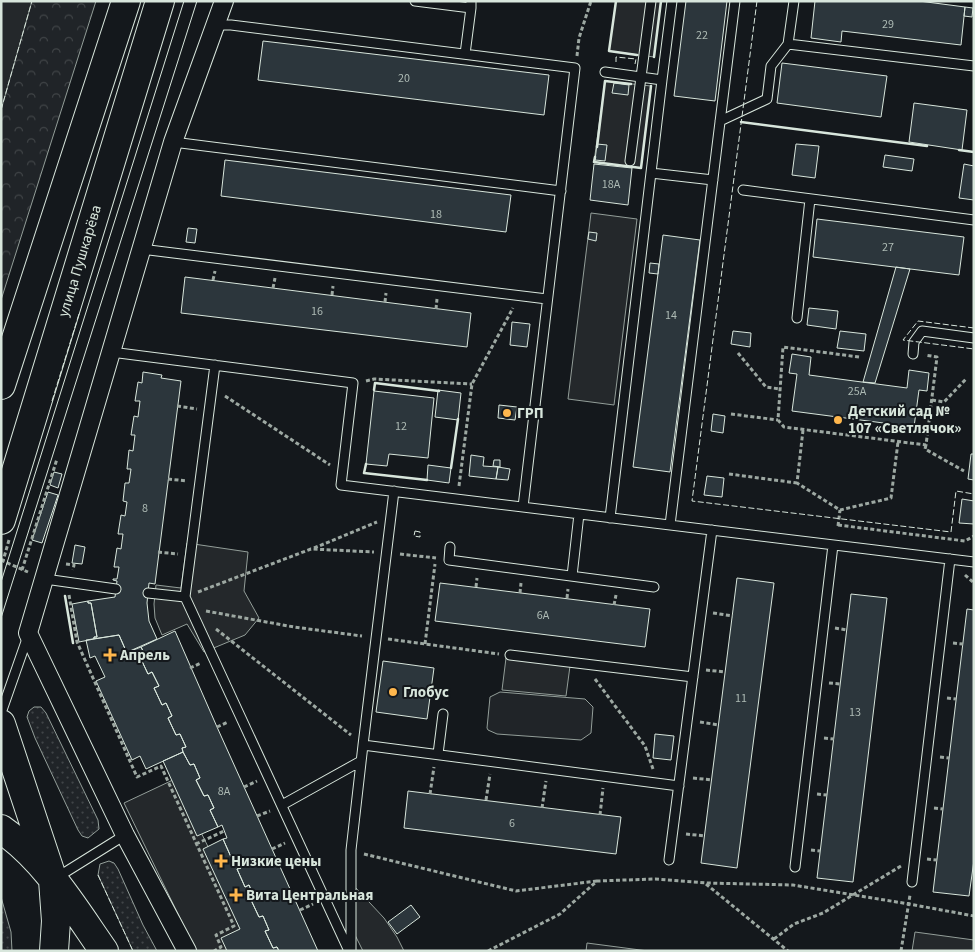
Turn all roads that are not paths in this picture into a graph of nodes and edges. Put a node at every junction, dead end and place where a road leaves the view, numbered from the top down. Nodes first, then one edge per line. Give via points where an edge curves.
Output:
1 (126, 1) edge
2 (160, 1) edge
3 (224, 1) edge
4 (415, 1) edge
5 (650, 1) edge
6 (672, 1) edge
7 (735, 1) edge
8 (794, 1) edge
9 (471, 5) edge
10 (215, 25) junction
11 (788, 44) junction
12 (465, 54) junction
13 (974, 66) edge
14 (605, 72) dead end
15 (640, 77) junction
16 (662, 80) junction
17 (720, 121) junction
18 (173, 142) junction
19 (630, 161) dead end
20 (651, 173) junction
21 (713, 180) junction
22 (743, 190) dead end
23 (561, 191) junction
24 (810, 199) junction
25 (974, 220) edge
26 (141, 249) junction
27 (547, 298) junction
28 (797, 318) dead end
29 (974, 338) edge
30 (111, 352) junction
31 (912, 354) road end
32 (215, 365) junction
33 (1, 385) edge
34 (394, 491) junction
35 (523, 507) junction
36 (579, 514) junction
37 (610, 518) junction
38 (1, 520) edge
39 (670, 525) junction
40 (712, 530) junction
41 (834, 545) junction
42 (450, 547) dead end
43 (950, 559) junction
44 (974, 562) edge
45 (572, 576) junction
46 (45, 579) junction
47 (654, 587) dead end
48 (116, 589) dead end
49 (148, 593) dead end
50 (185, 597) junction
51 (28, 633) junction
52 (510, 655) road end
53 (693, 677) junction
54 (1, 713) edge
55 (443, 714) dead end
56 (1, 724) edge
57 (363, 745) junction
58 (437, 754) junction
59 (361, 761) junction
60 (679, 786) junction
61 (282, 805) junction
62 (1, 829) edge
63 (125, 835) junction
64 (669, 860) dead end
65 (795, 868) dead end
66 (54, 880) junction
67 (912, 882) road end
68 (54, 951) edge
69 (104, 951) edge
70 (187, 951) edge
71 (350, 951) edge

1 - 33 main road
2 - 38 main road, улица Пушкарёва
3 - 10 street
4 - 9 lane
5 - 15 lane
6 - 16 lane
7 - 17 lane
8 - 11 lane
9 - 12 lane
10 - 12 lane
10 - 18 street
11 - 13 lane
11 - 17 lane via 771,66 767,99
12 - 23 lane via 575,68
14 - 15 lane
15 - 16 lane
15 - 19 lane
16 - 20 lane
17 - 21 lane
18 - 23 lane
18 - 26 street
20 - 21 lane
20 - 37 lane
21 - 39 lane
22 - 24 lane
23 - 27 lane
24 - 25 lane
24 - 28 lane
26 - 27 lane
26 - 30 street
27 - 35 lane
29 - 31 lane via 922,331 914,342
30 - 32 lane
30 - 46 street
32 - 34 lane via 353,383 341,485
32 - 50 lane
34 - 35 lane
34 - 57 lane
35 - 36 lane
36 - 37 lane
36 - 45 lane
37 - 39 lane
39 - 40 lane
40 - 41 lane
40 - 53 lane
41 - 43 lane
41 - 65 lane
42 - 45 lane via 449,560
43 - 44 lane
43 - 67 lane
45 - 47 lane
46 - 48 lane
46 - 51 street
49 - 50 lane
50 - 61 lane
51 - 54 lane
51 - 63 street
52 - 53 lane
53 - 60 lane
55 - 58 lane
56 - 66 main road
57 - 58 lane
57 - 59 lane
58 - 60 lane
59 - 61 lane
59 - 71 lane via 351,850
60 - 64 lane
61 - 71 lane
62 - 66 main road
63 - 66 lane
63 - 70 street
66 - 68 main road
66 - 69 main road

